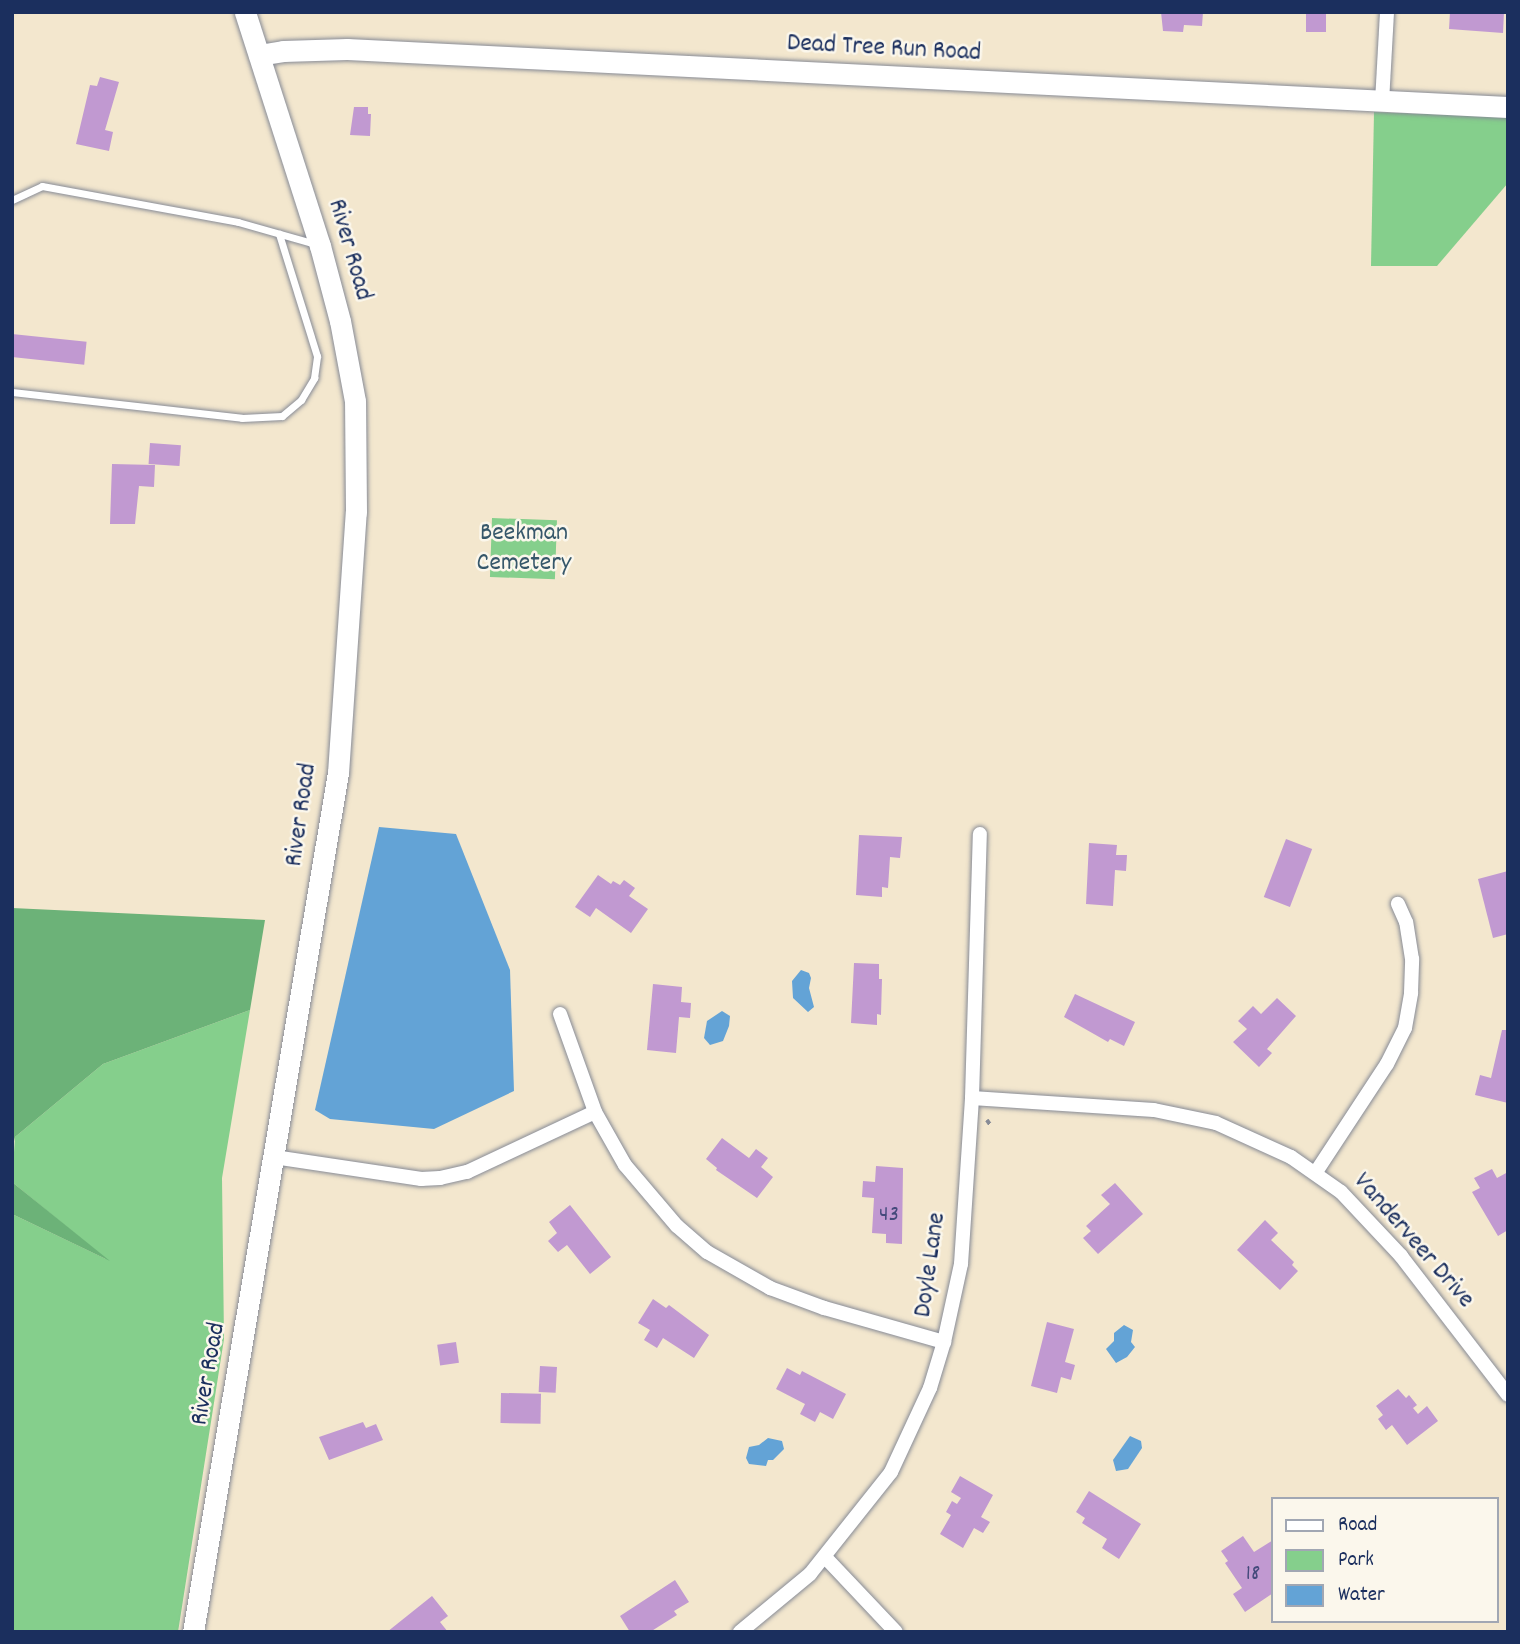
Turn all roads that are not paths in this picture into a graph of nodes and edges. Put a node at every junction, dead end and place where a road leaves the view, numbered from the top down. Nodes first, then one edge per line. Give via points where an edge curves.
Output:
1 (245, 12) edge
2 (1387, 12) edge
3 (259, 55) junction
4 (1382, 102) junction
5 (1508, 107) edge
6 (12, 200) edge
7 (279, 234) junction
8 (320, 246) junction
9 (12, 392) edge
10 (980, 834) dead end
11 (1398, 904) dead end
12 (560, 1014) dead end
13 (972, 1098) junction
14 (595, 1112) junction
15 (274, 1157) junction
16 (1316, 1172) junction
17 (944, 1342) junction
18 (1508, 1395) edge
19 (825, 1557) junction
20 (193, 1632) edge
21 (740, 1632) edge
22 (896, 1632) edge

1 - 3 main road, River Road
2 - 4 street
3 - 4 main road, Dead Tree Run Road via 347,50
3 - 8 main road, River Road
4 - 5 main road, Dead Tree Run Road
6 - 7 lane via 42,186 238,222
7 - 8 lane
7 - 9 lane via 317,356 314,378 301,400 282,416 242,418
8 - 15 main road, River Road via 355,401 356,512 338,773
10 - 13 street, Doyle Lane
11 - 16 street via 1412,959 1405,1028 1387,1065
12 - 14 street
13 - 16 street, Vanderveer Drive via 1154,1110 1216,1123
13 - 17 street, Doyle Lane via 961,1264
14 - 15 street via 467,1172 440,1178
14 - 17 street via 625,1165 653,1200 707,1252 770,1288
15 - 20 main road, River Road
16 - 18 street, Vanderveer Drive via 1401,1256
17 - 19 street, Doyle Lane via 930,1388 891,1472
19 - 21 street, Doyle Lane
19 - 22 street

